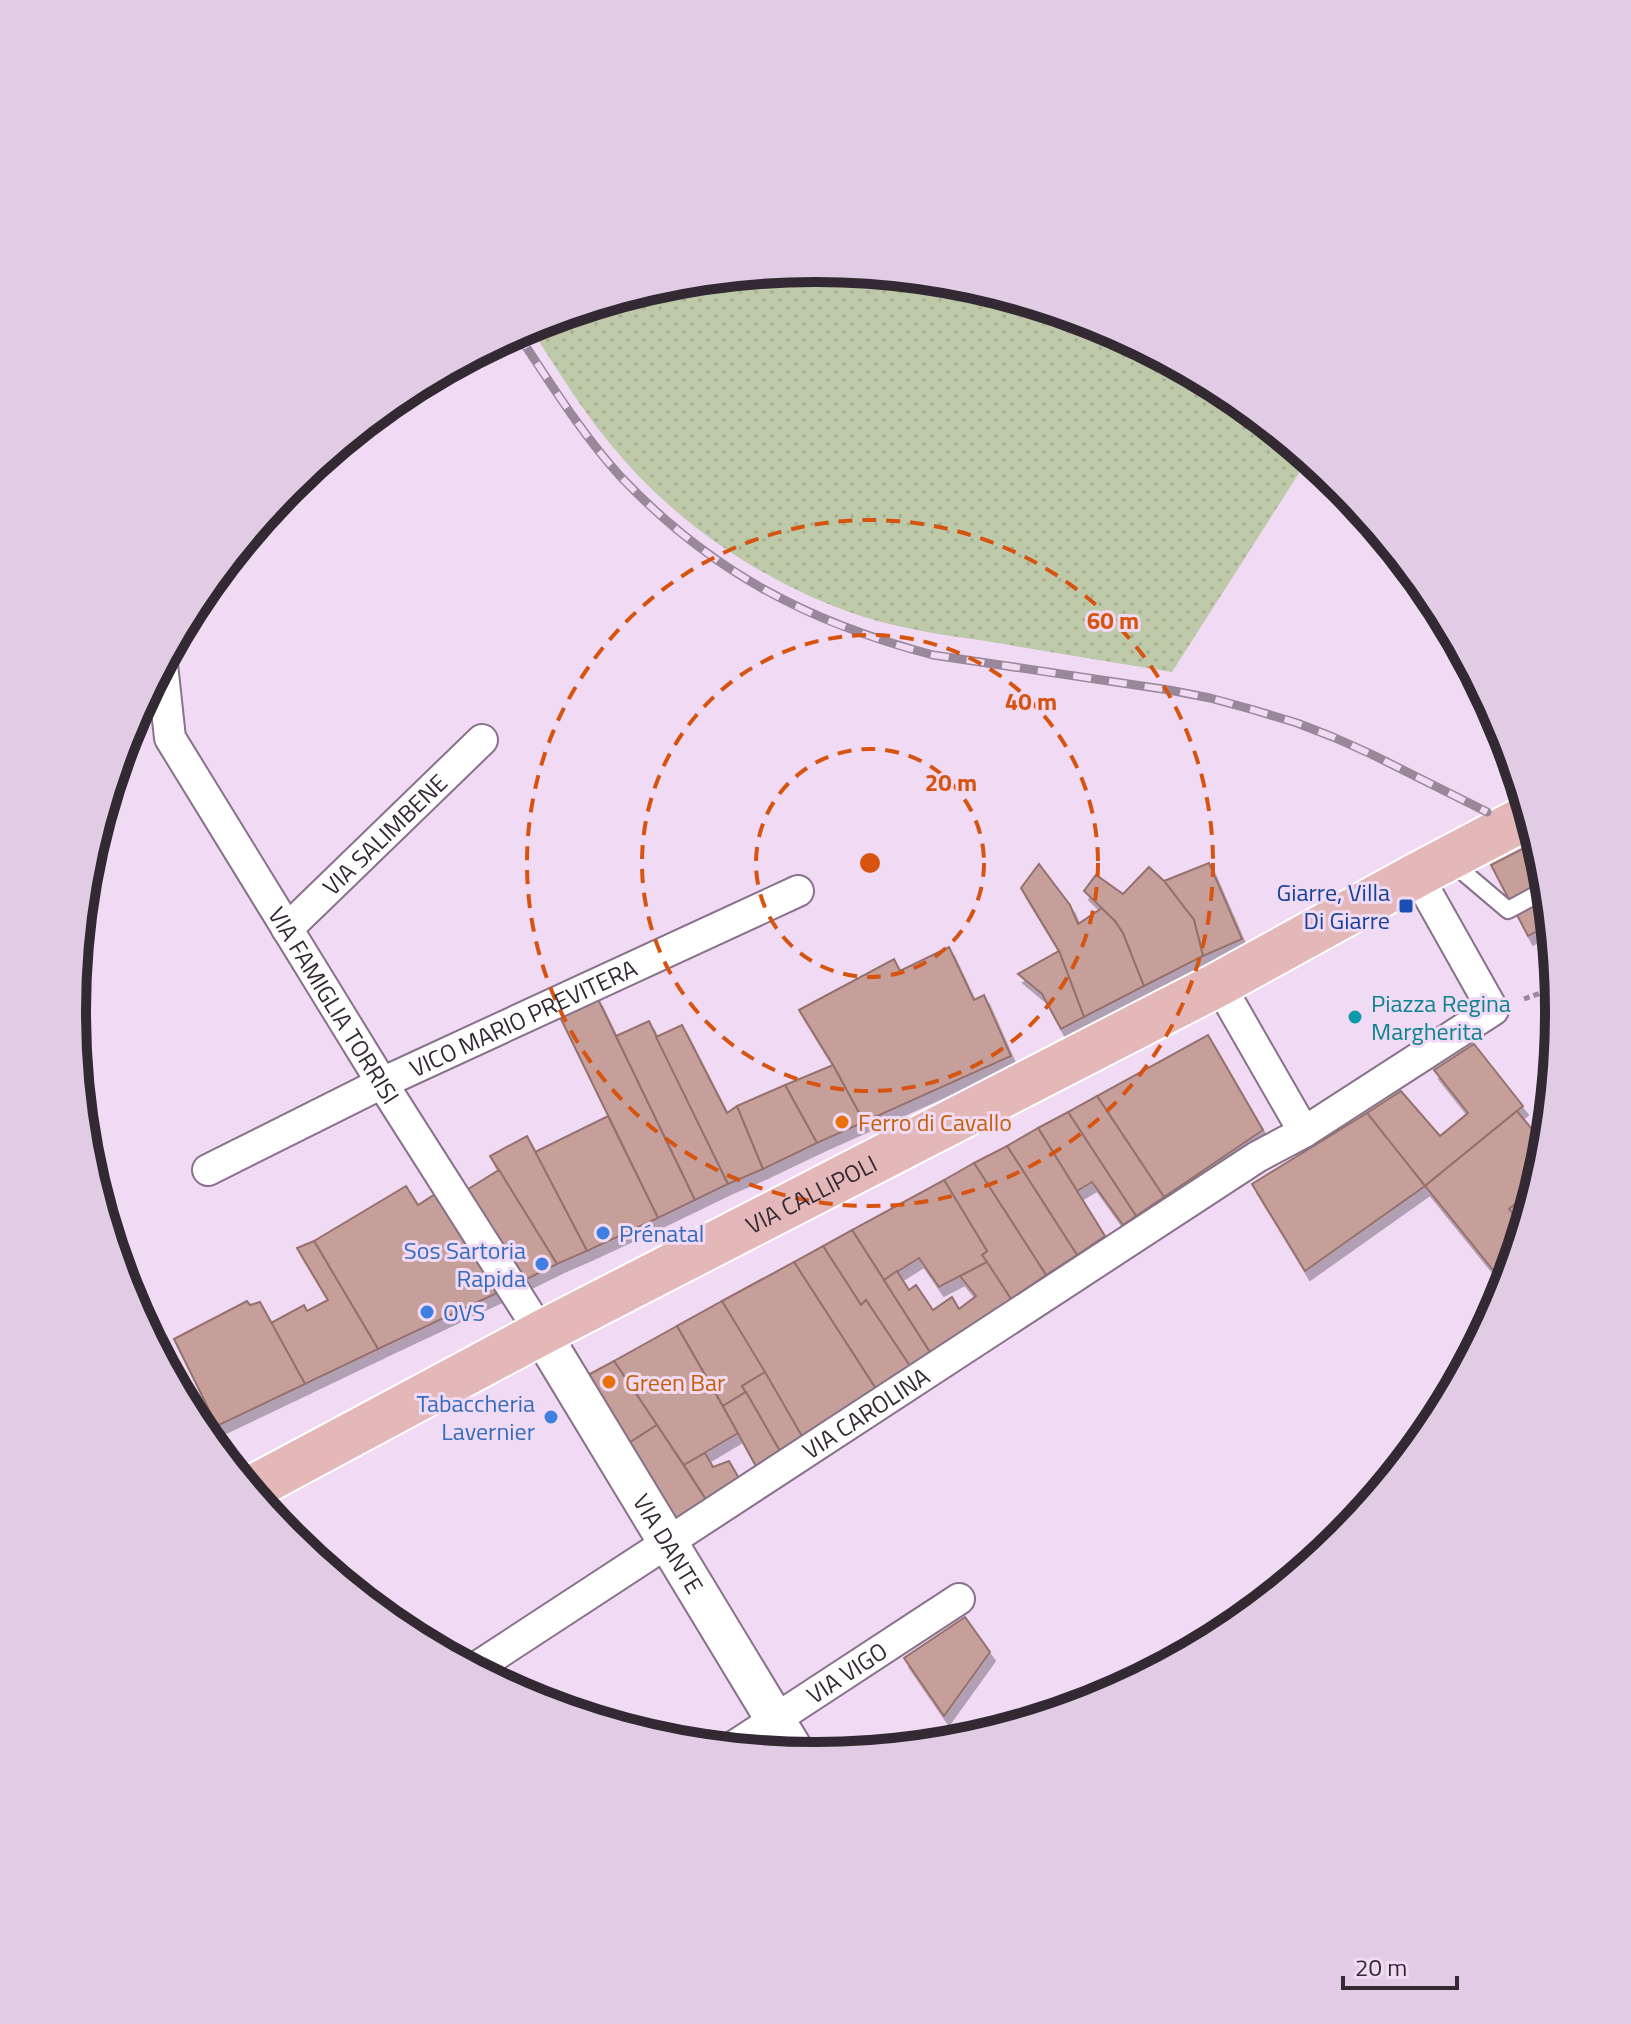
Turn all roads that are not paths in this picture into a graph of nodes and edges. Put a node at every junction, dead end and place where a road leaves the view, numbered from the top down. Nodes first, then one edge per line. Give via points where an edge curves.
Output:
1 (164, 683) edge
2 (482, 740) dead end
3 (1519, 821) edge
4 (1432, 867) junction
5 (798, 891) dead end
6 (1535, 895) edge
7 (287, 929) junction
8 (1219, 984) junction
9 (382, 1083) junction
10 (1304, 1132) junction
11 (208, 1170) dead end
12 (541, 1333) junction
13 (260, 1484) edge
14 (668, 1542) junction
15 (959, 1599) dead end
16 (485, 1662) edge
17 (775, 1720) junction
18 (747, 1738) edge
19 (788, 1741) edge

1 - 7 street, VIA FAMIGLIA TORRISI via 170,738
2 - 7 street, VIA SALIMBENE
3 - 4 main road, VIA CALLIPOLI
4 - 6 lane via 1508,910
4 - 8 main road, VIA CALLIPOLI
4 - 10 street, VIA CAROLINA via 1493,1010
5 - 9 street, VICO MARIO PREVITERA
7 - 9 street, VIA FAMIGLIA TORRISI
8 - 10 street
8 - 12 main road, VIA CALLIPOLI
9 - 11 street, VICO MARIO PREVITERA
9 - 12 street, VIA FAMIGLIA TORRISI
10 - 14 street, VIA CAROLINA via 1257,1157
12 - 13 main road, VIA CALLIPOLI
12 - 14 street, VIA DANTE
14 - 16 street, VIA CAROLINA
14 - 17 street, VIA DANTE
15 - 17 street, VIA VIGO
17 - 18 street, VIA VIGO
17 - 19 street, VIA DANTE

